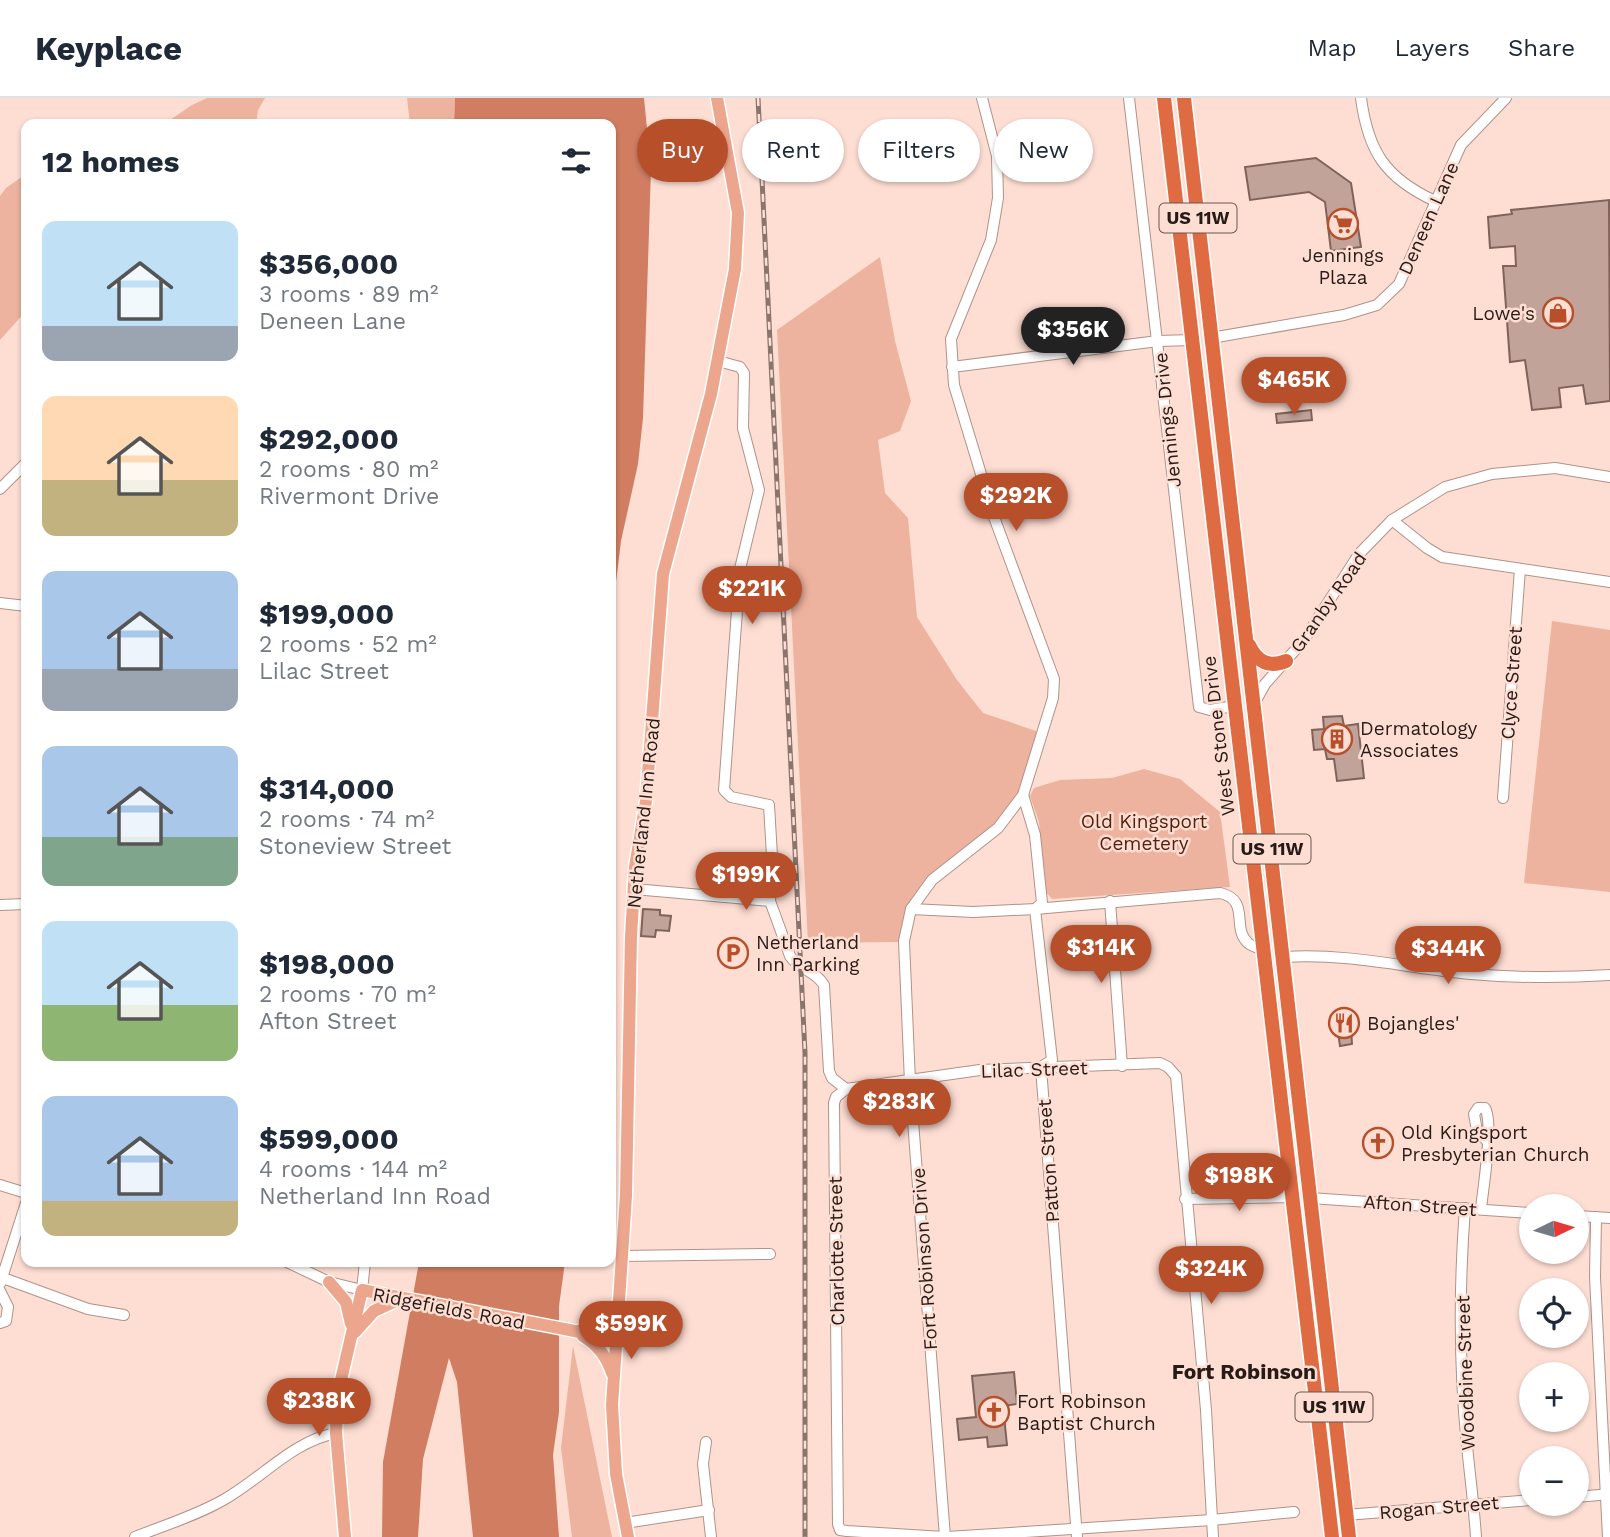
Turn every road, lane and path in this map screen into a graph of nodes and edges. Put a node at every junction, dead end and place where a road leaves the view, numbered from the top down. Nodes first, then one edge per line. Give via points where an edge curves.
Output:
1 (717, 98) edge
2 (982, 98) edge
3 (1129, 98) edge
4 (1164, 98) edge
5 (1184, 98) edge
6 (1361, 98) edge
7 (1506, 98) edge
8 (1434, 201) junction
9 (1211, 338) junction
10 (1192, 340) junction
11 (1158, 341) junction
12 (718, 361) junction
13 (952, 367) junction
14 (21, 468) edge
15 (1610, 477) edge
16 (0, 489) edge
17 (1392, 520) junction
18 (1520, 569) junction
19 (1610, 582) edge
20 (0, 603) edge
21 (21, 605) edge
22 (1247, 639) junction
23 (1286, 661) junction
24 (1255, 702) junction
25 (1234, 706) junction
26 (1023, 795) junction
27 (1503, 798) dead end
28 (634, 889) junction
29 (770, 901) junction
30 (1110, 901) junction
31 (21, 904) edge
32 (0, 905) edge
33 (911, 909) junction
34 (1035, 909) junction
35 (1263, 950) junction
36 (1285, 957) junction
37 (1610, 975) edge
38 (1122, 1066) junction
39 (1041, 1067) junction
40 (910, 1082) junction
41 (846, 1089) junction
42 (1300, 1096) junction
43 (1283, 1114) junction
44 (1487, 1141) dead end
45 (0, 1185) edge
46 (21, 1192) edge
47 (1293, 1197) junction
48 (1310, 1198) junction
49 (1185, 1199) junction
50 (1465, 1208) junction
51 (1481, 1209) junction
52 (1519, 1212) edge
53 (1589, 1217) edge
54 (1596, 1217) junction
55 (1610, 1218) edge
56 (21, 1219) edge
57 (770, 1254) dead end
58 (622, 1256) junction
59 (297, 1267) edge
60 (364, 1267) edge
61 (1, 1281) edge
62 (329, 1282) junction
63 (362, 1290) junction
64 (0, 1292) edge
65 (400, 1299) junction
66 (619, 1305) junction
67 (124, 1315) dead end
68 (0, 1323) edge
69 (584, 1333) junction
70 (616, 1339) junction
71 (349, 1342) junction
72 (613, 1382) junction
73 (336, 1433) junction
74 (706, 1442) dead end
75 (1608, 1494) edge
76 (1589, 1496) edge
77 (1519, 1501) edge
78 (1474, 1504) junction
79 (709, 1510) junction
80 (1294, 1513) dead end
81 (1346, 1515) junction
82 (1330, 1516) junction
83 (1212, 1520) junction
84 (625, 1523) junction
85 (1077, 1533) edge
86 (135, 1537) edge
87 (345, 1537) edge
88 (628, 1537) edge
89 (711, 1537) edge
90 (946, 1537) edge
91 (1213, 1537) edge
92 (1332, 1537) edge
93 (1349, 1537) edge
94 (1476, 1537) edge
95 (1608, 1537) edge

1 - 12 main road, Netherland Inn Road via 738,213 735,269
2 - 13 street via 997,156 998,198 991,240 951,339
3 - 11 street, Jennings Drive
4 - 10 highway, West Stone Drive / US 11W
5 - 9 highway, West Stone Drive / US 11W
6 - 8 street via 1368,137 1384,165 1401,182
7 - 8 street, Deneen Lane via 1461,145
8 - 9 street, Deneen Lane via 1399,284 1377,305
9 - 10 highway
9 - 22 highway, West Stone Drive / US 11W
10 - 11 street
10 - 25 highway, West Stone Drive / US 11W
11 - 13 street
11 - 25 street, Jennings Drive via 1199,707
12 - 28 main road, Netherland Inn Road via 663,574 647,789
12 - 29 street via 740,367 744,373 743,428 759,490 740,569 724,790 731,797 769,805
13 - 26 street, Fort Robinson Drive via 958,403 990,505 1054,679 1053,698
14 - 16 street
15 - 17 street, Granby Road via 1555,468 1492,474 1445,487
17 - 18 street via 1442,557
17 - 23 street, Granby Road via 1359,554
18 - 19 street
18 - 27 street, Clyce Street
20 - 21 street
22 - 23 highway via 1264,663 1275,666
22 - 24 highway, West Stone Drive / US 11W
23 - 24 street, Granby Road
24 - 25 highway
24 - 36 highway, West Stone Drive / US 11W
25 - 35 highway, West Stone Drive / US 11W
26 - 33 street, Fort Robinson Drive via 998,828 932,880
26 - 34 street, Patton Street via 1035,835 1042,903
28 - 29 street
28 - 58 main road, Netherland Inn Road
29 - 41 street via 794,964 819,976 824,985 829,1071
30 - 34 street
30 - 35 street via 1229,895 1237,903 1248,943
30 - 38 street
31 - 32 street
33 - 34 street
33 - 40 street, Fort Robinson Drive via 904,941
34 - 39 street, Patton Street via 1052,1060
35 - 36 highway
35 - 43 highway, West Stone Drive / US 11W
36 - 37 street via 1354,957 1470,974
36 - 42 highway, West Stone Drive / US 11W
38 - 39 street, Lilac Street
38 - 49 street, Lilac Street via 1160,1063 1176,1076
39 - 40 street, Lilac Street via 980,1070
39 - 85 street, Patton Street
40 - 41 street, Lilac Street
40 - 90 street, Fort Robinson Drive
41 - 90 street, Charlotte Street via 834,1103 840,1530
42 - 43 highway
42 - 48 highway, West Stone Drive / US 11W
43 - 47 highway, West Stone Drive / US 11W
44 - 51 street
45 - 46 street
47 - 48 highway
47 - 49 street
47 - 82 highway, West Stone Drive / US 11W
48 - 50 street, Afton Street
48 - 81 highway, West Stone Drive / US 11W
49 - 83 street
50 - 51 street, Afton Street
50 - 78 street, Woodbine Street via 1461,1353
51 - 52 street, Afton Street
53 - 54 street
54 - 55 street
54 - 75 street via 1595,1277
56 - 61 street
57 - 58 street
58 - 66 main road, Netherland Inn Road
59 - 62 street, Ridgefields Road
60 - 63 street
61 - 67 street via 88,1309
62 - 63 street, Ridgefields Road
62 - 71 main road via 349,1311
63 - 65 main road, Ridgefields Road
63 - 71 main road
64 - 68 street via 8,1307 6,1321
65 - 69 main road, Ridgefields Road
65 - 71 main road via 363,1320
66 - 69 main road via 601,1324
66 - 70 main road, Netherland Inn Road
69 - 70 main road, Ridgefields Road
69 - 72 main road via 606,1358
70 - 72 main road, Netherland Inn Road
71 - 73 main road via 337,1397
72 - 84 main road, Netherland Inn Road via 612,1428
73 - 86 street via 300,1445 221,1502
73 - 87 main road
74 - 79 street
75 - 76 street
75 - 95 street
77 - 78 street, Rogan Street
78 - 81 street, Rogan Street
78 - 94 street, Woodbine Street
79 - 84 street
79 - 89 street
80 - 83 street
81 - 82 highway
81 - 93 highway, West Stone Drive / US 11W
82 - 92 highway, West Stone Drive / US 11W
83 - 85 street
83 - 91 street
84 - 88 main road, Netherland Inn Road
85 - 90 street

